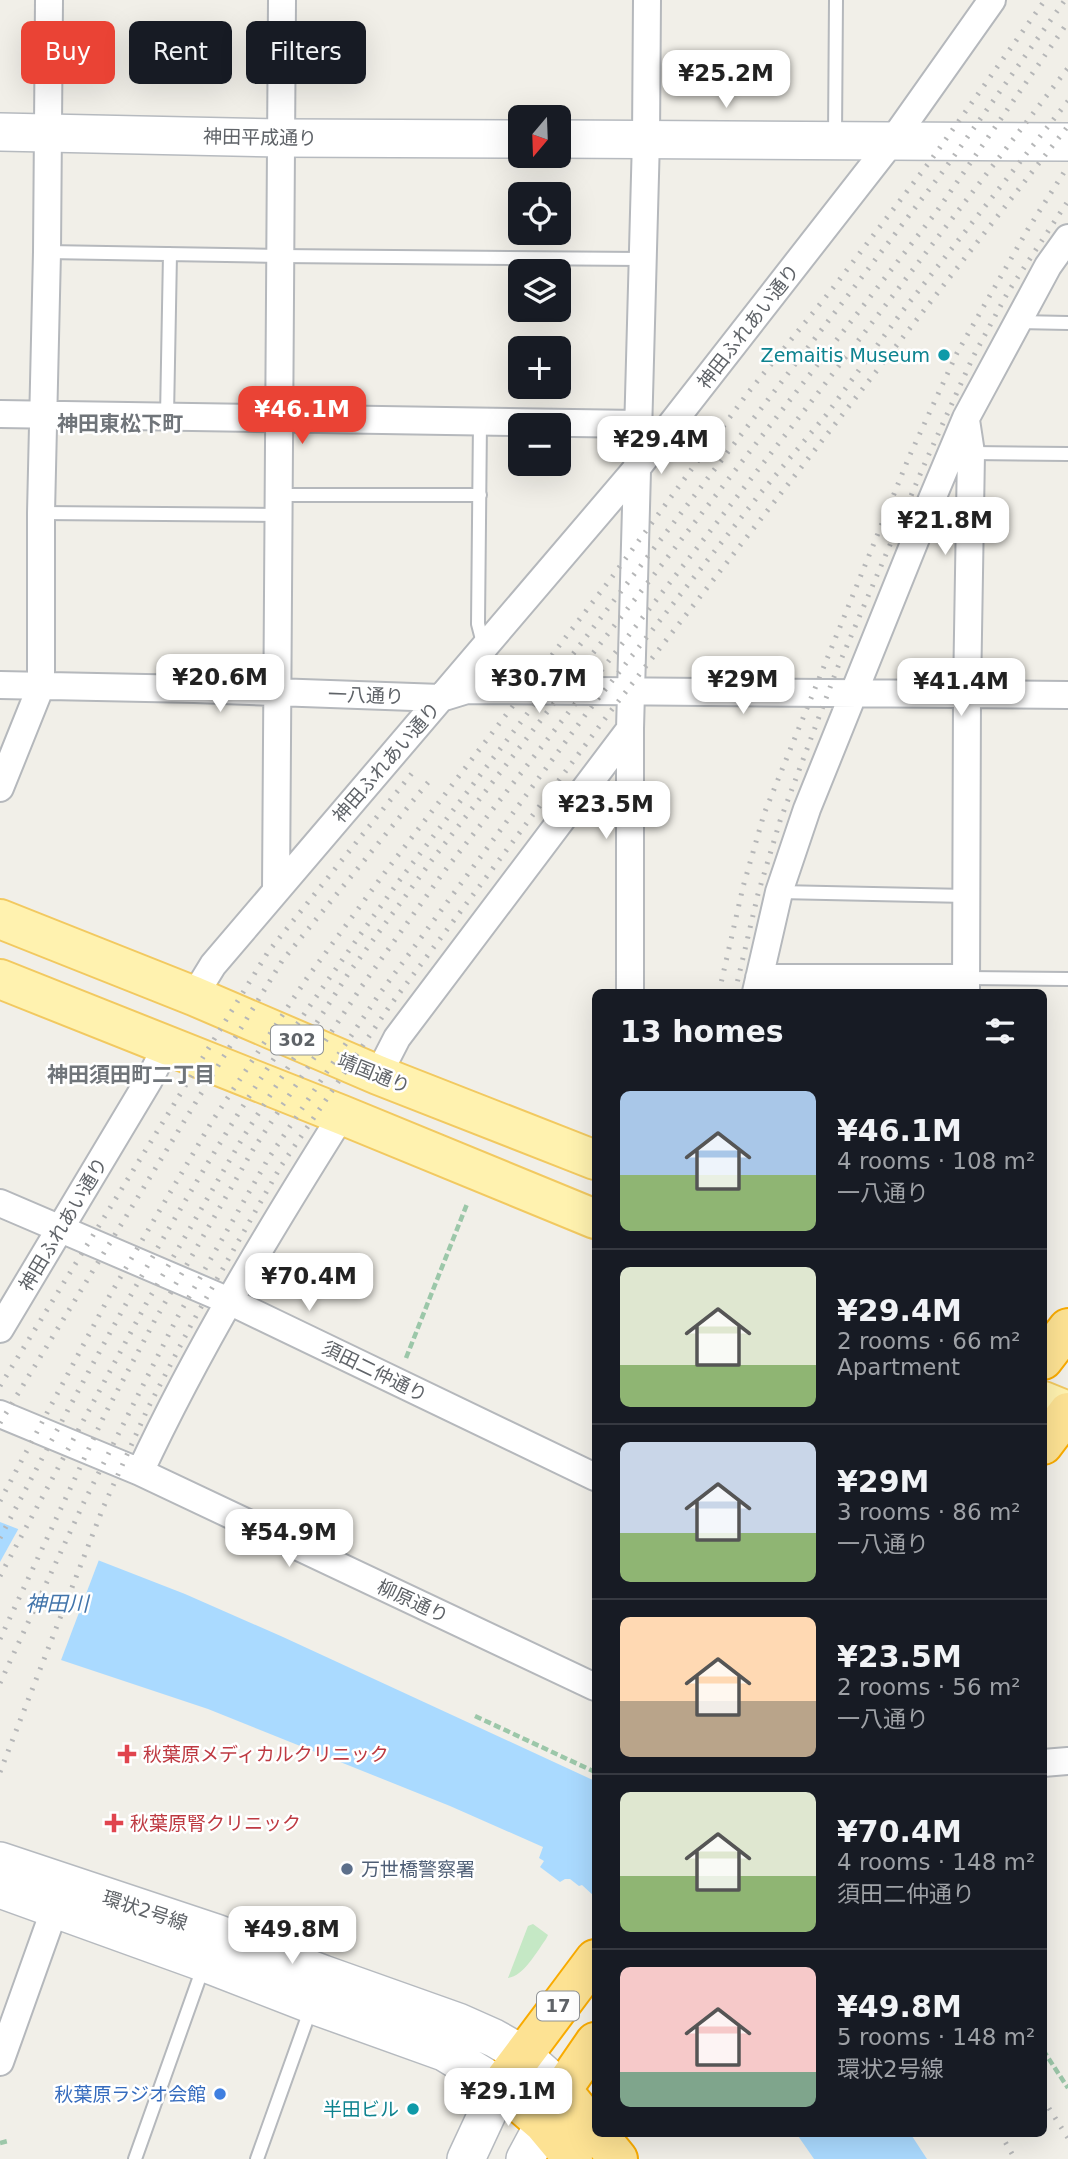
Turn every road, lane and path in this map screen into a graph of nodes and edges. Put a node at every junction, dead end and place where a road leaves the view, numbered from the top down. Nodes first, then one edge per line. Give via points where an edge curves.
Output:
1 (49, 0) edge
2 (282, 0) edge
3 (647, 0) edge
4 (836, 0) edge
5 (992, 0) edge
6 (0, 132) edge
7 (47, 132) junction
8 (281, 138) junction
9 (508, 139) edge
10 (571, 139) edge
11 (646, 139) junction
12 (835, 140) junction
13 (893, 140) junction
14 (1068, 142) edge
15 (1068, 238) edge
16 (47, 252) junction
17 (170, 254) junction
18 (279, 256) junction
19 (642, 259) junction
20 (1018, 322) junction
21 (1068, 323) edge
22 (0, 414) edge
23 (44, 414) junction
24 (167, 416) junction
25 (278, 418) junction
26 (966, 418) junction
27 (480, 421) junction
28 (638, 424) junction
29 (971, 453) junction
30 (1068, 454) edge
31 (637, 468) junction
32 (480, 495) junction
33 (279, 505) junction
34 (41, 513) junction
35 (484, 647) junction
36 (0, 685) edge
37 (41, 686) junction
38 (632, 692) junction
39 (276, 693) junction
40 (853, 693) junction
41 (967, 694) junction
42 (1068, 695) edge
43 (441, 698) junction
44 (630, 729) junction
45 (0, 788) edge
46 (276, 891) junction
47 (779, 892) junction
48 (967, 896) junction
49 (0, 919) edge
50 (0, 979) edge
51 (1068, 979) edge
52 (758, 985) edge
53 (967, 985) edge
54 (630, 989) edge
55 (194, 996) junction
56 (167, 1045) junction
57 (378, 1075) junction
58 (342, 1115) junction
59 (592, 1159) edge
60 (0, 1203) edge
61 (467, 1204) dead end
62 (592, 1218) edge
63 (59, 1227) junction
64 (229, 1301) junction
65 (0, 1329) edge
66 (397, 1381) junction
67 (1047, 1403) edge
68 (1068, 1411) edge
69 (0, 1414) edge
70 (1047, 1440) edge
71 (140, 1472) junction
72 (592, 1476) edge
73 (592, 1686) edge
74 (475, 1716) dead end
75 (1068, 1761) edge
76 (1047, 1762) edge
77 (592, 1771) edge
78 (0, 1861) edge
79 (36, 1874) junction
80 (0, 1889) edge
81 (55, 1908) junction
82 (210, 1948) junction
83 (592, 1963) edge
84 (318, 1990) junction
85 (592, 2046) edge
86 (522, 2054) junction
87 (1047, 2056) edge
88 (0, 2062) edge
89 (500, 2087) junction
90 (1068, 2088) edge
91 (562, 2090) junction
92 (543, 2123) junction
93 (592, 2127) edge
94 (600, 2137) edge
95 (8, 2141) dead end
96 (0, 2143) edge
97 (135, 2159) edge
98 (257, 2159) edge
99 (466, 2159) edge
100 (525, 2159) edge
101 (573, 2159) edge
102 (618, 2159) edge

1 - 7 street
2 - 8 street
3 - 11 street
4 - 12 lane
5 - 13 street, 神田ふれあい通り
6 - 7 street, 神田平成通り
7 - 8 street, 神田平成通り
7 - 16 street
8 - 9 street, 神田平成通り
8 - 18 street
10 - 11 street
11 - 12 street
11 - 19 street
12 - 13 street
13 - 14 street
13 - 31 street, 神田ふれあい通り
15 - 20 street
16 - 17 lane
16 - 23 street
17 - 18 lane
17 - 24 lane
18 - 19 lane
18 - 25 street
19 - 28 street
20 - 21 lane
20 - 26 street
22 - 23 street
23 - 24 street
23 - 34 street
24 - 25 street
25 - 27 street
25 - 33 street
26 - 29 street
26 - 40 street
27 - 28 street
27 - 32 lane
28 - 31 street
29 - 30 lane
29 - 41 street
31 - 35 street, 神田ふれあい通り
31 - 38 street
32 - 33 lane
32 - 35 lane via 478,624
33 - 34 lane
33 - 39 street
34 - 37 street
35 - 43 street, 神田ふれあい通り
36 - 37 street, 一八通り
37 - 39 street, 一八通り
37 - 45 street
38 - 40 street, 一八通り
38 - 43 street, 一八通り via 467,690
38 - 44 street
39 - 43 street, 一八通り
39 - 46 street
40 - 41 street, 一八通り
40 - 47 street
41 - 42 street, 一八通り
41 - 48 street
43 - 46 street, 神田ふれあい通り
44 - 54 street
44 - 57 street via 397,1038
46 - 55 street, 神田ふれあい通り via 213,965
47 - 48 lane
47 - 52 street
48 - 53 street
49 - 55 main road, 靖国通り / 302
50 - 56 main road
51 - 53 lane
52 - 53 street
55 - 57 main road, 靖国通り / 302
56 - 58 main road
56 - 63 street, 神田ふれあい通り
57 - 59 main road, 靖国通り / 302
58 - 62 main road
58 - 64 street
60 - 63 street, 須田二仲通り
61 - 66 path
63 - 64 street, 須田二仲通り
63 - 65 street, 神田ふれあい通り
64 - 66 street, 須田二仲通り
64 - 71 street
66 - 72 street, 須田二仲通り
67 - 68 main road
68 - 70 highway
69 - 71 street, 柳原通り
71 - 73 street, 柳原通り
74 - 77 path
75 - 76 street
78 - 79 street, 環状2号線
79 - 81 street
79 - 82 street, 環状2号線
80 - 81 street, 環状2号線
81 - 82 street, 環状2号線
81 - 88 street
82 - 84 street, 環状2号線
82 - 97 lane
83 - 86 highway, 17
84 - 86 street, 環状2号線 via 458,2022
84 - 89 street, 環状2号線 via 444,2052
84 - 98 lane
85 - 91 highway, 17
86 - 89 highway, 17
86 - 91 street, 環状2号線
87 - 90 path
89 - 92 highway
89 - 99 street
91 - 92 street
91 - 93 highway
92 - 100 street
92 - 101 highway
94 - 102 highway
95 - 96 path

